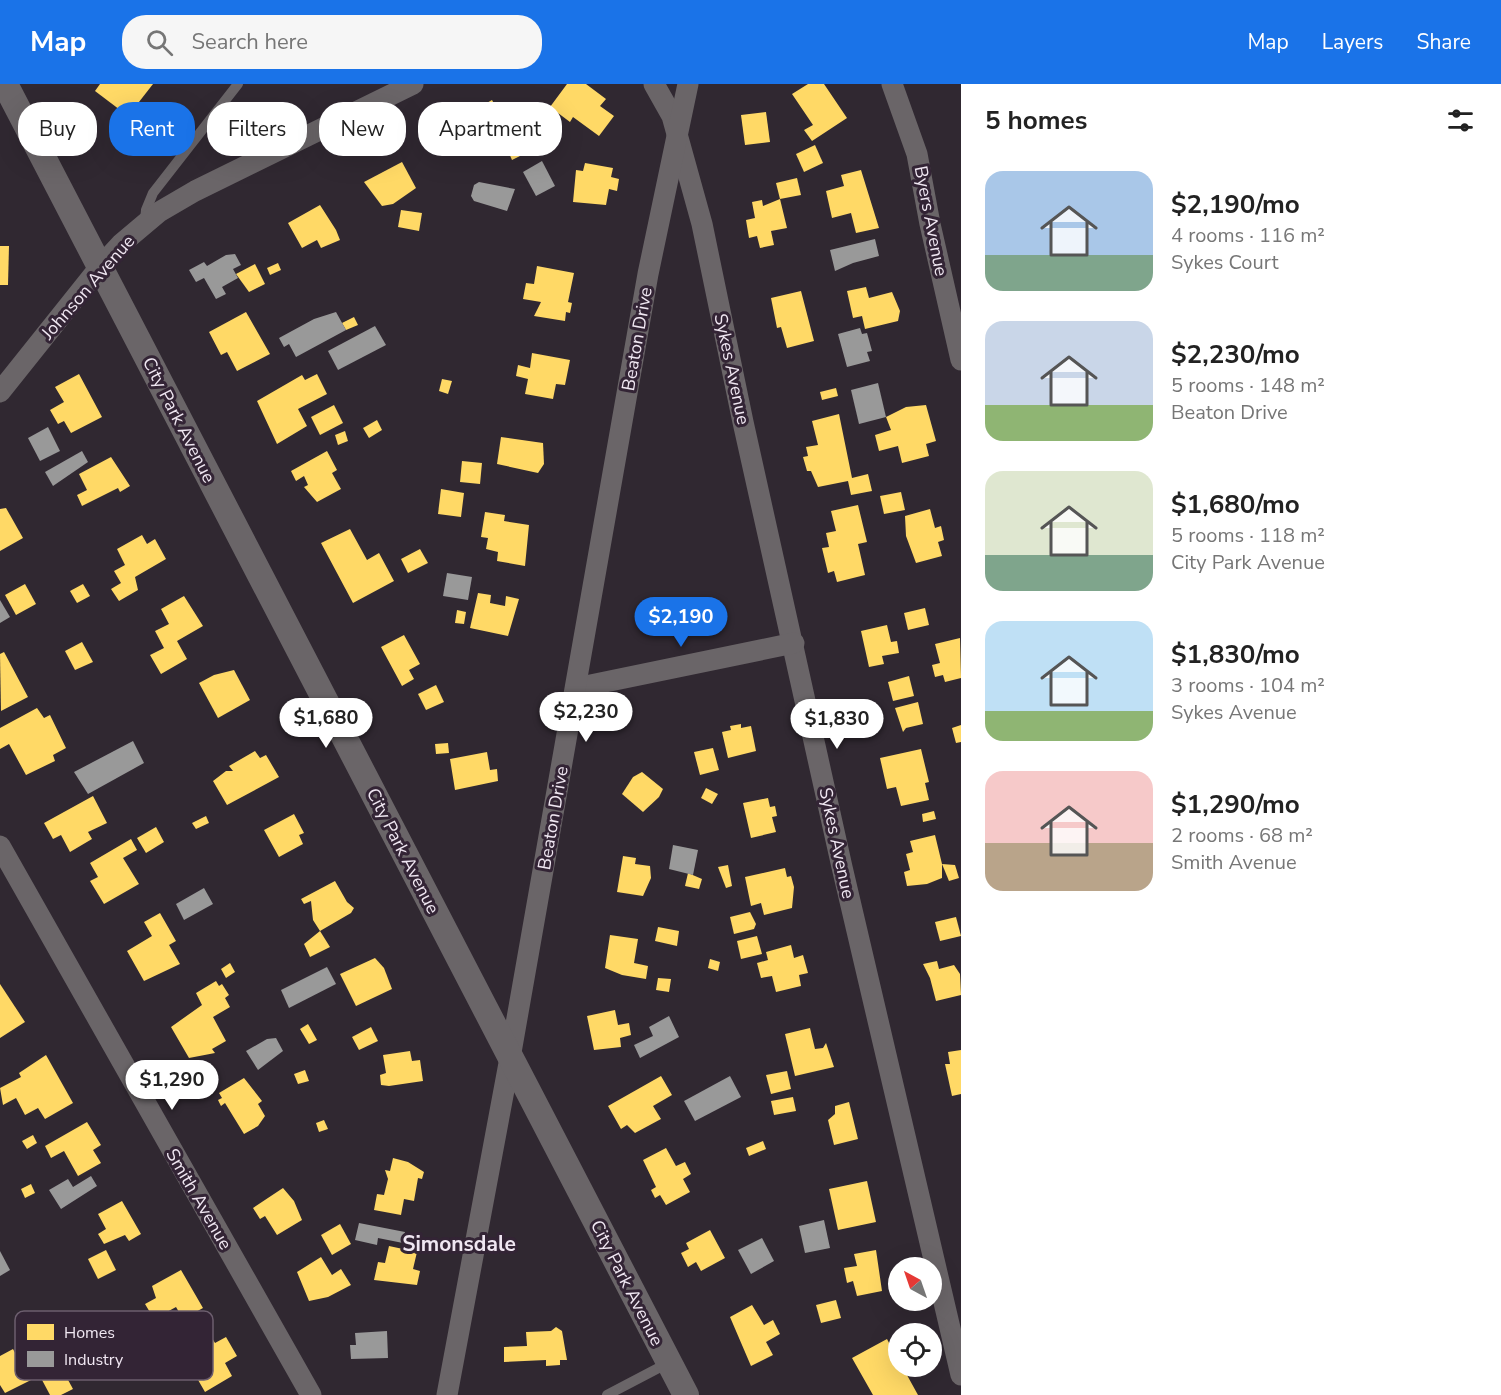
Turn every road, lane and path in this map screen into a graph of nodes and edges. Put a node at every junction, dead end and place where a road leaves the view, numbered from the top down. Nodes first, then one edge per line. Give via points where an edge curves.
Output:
1 (5, 84) edge
2 (238, 84) edge
3 (413, 84) edge
4 (654, 84) edge
5 (688, 84) edge
6 (892, 84) edge
7 (678, 134) junction
8 (145, 223) junction
9 (99, 268) junction
10 (961, 360) edge
11 (0, 392) edge
12 (794, 643) junction
13 (576, 688) junction
14 (0, 846) edge
15 (510, 1058) junction
16 (669, 1363) junction
17 (961, 1376) edge
18 (311, 1395) edge
19 (447, 1395) edge
20 (607, 1395) edge
21 (686, 1395) edge

1 - 9 street, City Park Avenue
2 - 8 lane via 153,193
3 - 8 street, Johnson Avenue via 195,191
4 - 7 street
5 - 7 street, Beaton Drive
6 - 10 street, Byers Avenue via 917,154
7 - 12 street, Sykes Avenue via 702,224
7 - 13 street, Beaton Drive via 648,274
8 - 9 street, Johnson Avenue
9 - 11 street, Johnson Avenue
9 - 15 street, City Park Avenue
12 - 13 street
12 - 17 street, Sykes Avenue
13 - 15 street, Beaton Drive
14 - 18 street, Smith Avenue
15 - 16 street, City Park Avenue
15 - 19 street, Beaton Drive
16 - 20 lane
16 - 21 street, City Park Avenue

